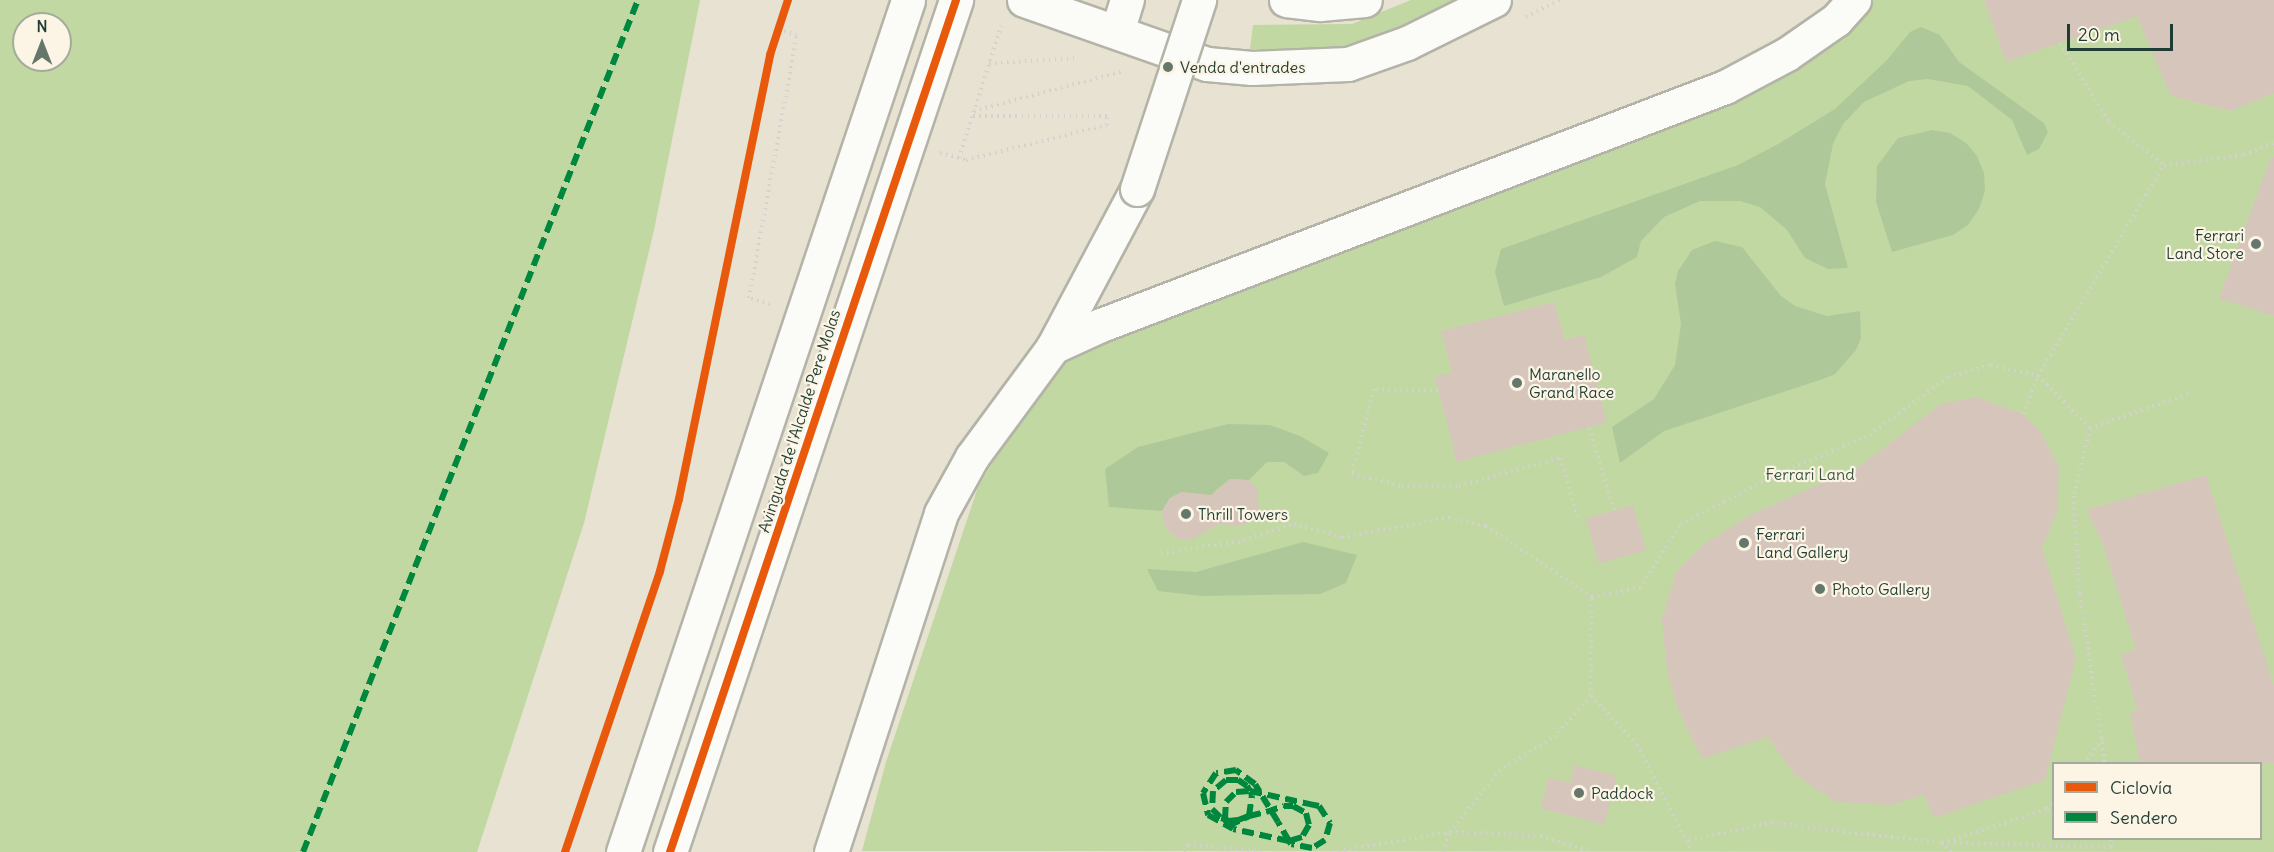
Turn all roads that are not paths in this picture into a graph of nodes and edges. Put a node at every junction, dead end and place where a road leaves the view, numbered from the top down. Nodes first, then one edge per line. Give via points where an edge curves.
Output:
1 (908, 0) edge
2 (956, 0) edge
3 (1127, 0) edge
4 (1199, 0) edge
5 (1286, 0) edge
6 (1365, 0) edge
7 (1494, 0) edge
8 (1854, 0) edge
9 (1020, 6) edge
10 (1117, 32) junction
11 (1053, 347) junction
12 (623, 852) edge
13 (670, 852) edge
14 (831, 852) edge

1 - 12 street, Avinguda de l'Alcalde Pere Molas
2 - 13 street, Avinguda de l'Alcalde Pere Molas
3 - 10 street
4 - 11 street, bridge via 1137,189
5 - 6 street via 1320,4
7 - 10 street via 1407,43 1348,64 1252,68 1207,64
8 - 11 street via 1836,20 1787,54 1725,87 1111,321
9 - 10 street
11 - 14 street via 972,457 941,513

